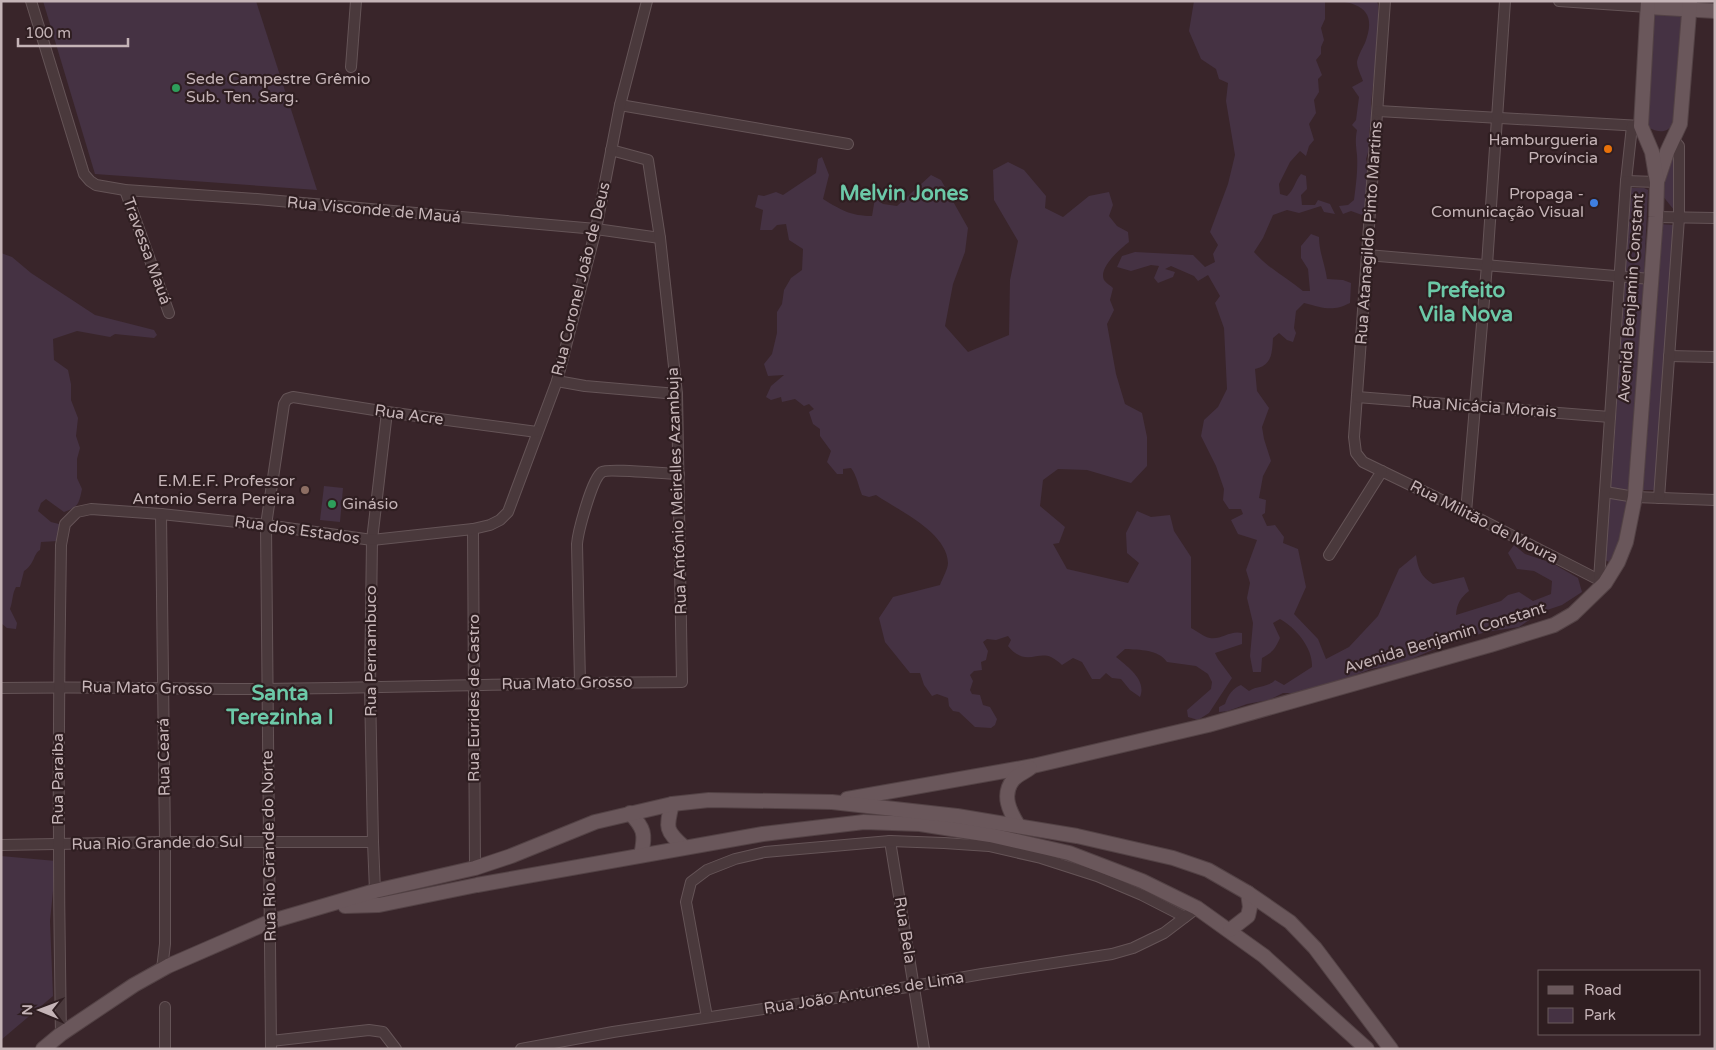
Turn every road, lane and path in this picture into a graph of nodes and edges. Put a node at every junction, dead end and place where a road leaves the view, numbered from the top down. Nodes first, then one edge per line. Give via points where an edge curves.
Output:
1 (31, 1) edge
2 (356, 1) edge
3 (646, 1) edge
4 (1385, 1) edge
5 (1504, 1) edge
6 (1559, 1) edge
7 (1648, 4) edge
8 (1690, 6) edge
9 (1715, 11) edge
10 (351, 67) dead end
11 (620, 105) junction
12 (1378, 111) junction
13 (1497, 119) junction
14 (1639, 130) junction
15 (1673, 139) junction
16 (848, 144) dead end
17 (612, 150) junction
18 (1626, 181) junction
19 (1656, 182) junction
20 (125, 190) junction
21 (1656, 217) junction
22 (1679, 218) junction
23 (1715, 218) edge
24 (596, 229) junction
25 (660, 238) junction
26 (1367, 255) junction
27 (1487, 265) junction
28 (1620, 276) junction
29 (1651, 279) junction
30 (169, 313) dead end
31 (1669, 356) junction
32 (1715, 357) edge
33 (557, 381) junction
34 (677, 394) junction
35 (1357, 397) junction
36 (284, 404) joint
37 (1475, 406) junction
38 (388, 412) junction
39 (1610, 417) junction
40 (537, 432) junction
41 (1363, 462) joint
42 (1382, 472) junction
43 (679, 474) junction
44 (1605, 492) junction
45 (1635, 497) junction
46 (1659, 498) junction
47 (1715, 500) edge
48 (1466, 512) junction
49 (161, 514) junction
50 (66, 524) joint
51 (266, 525) junction
52 (473, 529) junction
53 (372, 540) junction
54 (1329, 555) dead end
55 (1602, 581) junction
56 (682, 682) joint
57 (580, 683) junction
58 (474, 685) junction
59 (58, 687) junction
60 (1, 688) edge
61 (370, 688) junction
62 (267, 689) junction
63 (163, 690) junction
64 (1033, 766) junction
65 (832, 802) junction
66 (672, 804) junction
67 (630, 813) junction
68 (1018, 826) junction
69 (890, 841) junction
70 (165, 842) junction
71 (270, 842) junction
72 (372, 842) junction
73 (58, 844) junction
74 (1, 845) edge
75 (684, 847) junction
76 (640, 855) junction
77 (475, 868) junction
78 (375, 891) junction
79 (1248, 893) junction
80 (327, 906) junction
81 (1197, 908) junction
82 (1185, 917) junction
83 (269, 922) junction
84 (1230, 930) junction
85 (162, 969) junction
86 (914, 986) junction
87 (165, 1007) dead end
88 (707, 1017) junction
89 (61, 1034) junction
90 (272, 1045) edge
91 (44, 1049) edge
92 (165, 1049) edge
93 (396, 1049) edge
94 (520, 1049) edge
95 (924, 1049) edge
96 (1368, 1049) edge
97 (1392, 1049) edge

1 - 20 street, Rua Visconde de Mauá via 84,174 96,185
2 - 10 street
3 - 11 street, Rua Coronel João de Deus
4 - 12 street, Rua Atanagildo Pinto Martins
5 - 13 street
6 - 7 street
7 - 8 main road
7 - 14 main road, Avenida Benjamin Constant
8 - 9 main road
8 - 15 main road, Avenida Benjamin Constant via 1680,124
11 - 16 street
11 - 17 street, Rua Coronel João de Deus
12 - 13 street
12 - 26 street, Rua Atanagildo Pinto Martins
13 - 14 street
13 - 27 street
14 - 15 main road
14 - 18 street
14 - 19 main road, Avenida Benjamin Constant via 1652,152
15 - 19 main road, Avenida Benjamin Constant
15 - 22 street via 1679,146
17 - 24 street, Rua Coronel João de Deus
17 - 25 street, Rua Antônio Meirelles Azambuja via 648,160
18 - 19 street, Avenida Benjamin Constant
18 - 28 street, Avenida Benjamin Constant
19 - 21 main road, Avenida Benjamin Constant
20 - 24 street, Rua Visconde de Mauá
20 - 30 street, Travessa Mauá
21 - 22 street
21 - 29 main road, Avenida Benjamin Constant
22 - 23 street
22 - 31 street
24 - 25 street, Rua Visconde de Mauá
24 - 33 street, Rua Coronel João de Deus
25 - 34 street, Rua Antônio Meirelles Azambuja
26 - 27 street
26 - 35 street, Rua Atanagildo Pinto Martins
27 - 28 street
27 - 37 street
28 - 29 street
28 - 39 street, Avenida Benjamin Constant
29 - 45 main road, Avenida Benjamin Constant
31 - 32 street
31 - 46 street
33 - 34 street
33 - 40 street, Rua Coronel João de Deus
34 - 43 street, Rua Antônio Meirelles Azambuja
35 - 37 street, Rua Nicácia Morais
35 - 41 street, Rua Atanagildo Pinto Martins via 1355,446
36 - 38 street, Rua Acre via 293,397
36 - 51 street, Rua Rio Grande do Norte
37 - 39 street, Rua Nicácia Morais
37 - 48 street
38 - 40 street, Rua Acre
38 - 53 street, Rua Pernambuco
39 - 44 street, Avenida Benjamin Constant
40 - 52 street, Rua Coronel João de Deus via 508,512 490,525
41 - 42 street, Rua Militão de Moura
42 - 48 street, Rua Militão de Moura
42 - 54 street
43 - 56 street, Rua Antônio Meirelles Azambuja
43 - 57 street via 611,470 602,472 596,480 577,544
44 - 45 street
44 - 55 street, Avenida Benjamin Constant
45 - 46 street
45 - 55 main road, Avenida Benjamin Constant via 1626,542 1618,562
46 - 47 street
48 - 55 street, Rua Militão de Moura
49 - 50 street, Rua dos Estados via 90,509 77,512
49 - 51 street, Rua dos Estados
49 - 63 street, Rua Ceará
50 - 59 street, Rua Paraíba via 61,545
51 - 53 street, Rua dos Estados
51 - 62 street, Rua Rio Grande do Norte
52 - 53 street, Rua dos Estados
52 - 58 street, Rua Eurides de Castro
53 - 61 street, Rua Pernambuco
55 - 64 main road, Avenida Benjamin Constant via 1573,614 1554,625 1208,725
56 - 57 street, Rua Mato Grosso
57 - 58 street, Rua Mato Grosso
58 - 61 street, Rua Mato Grosso
58 - 77 street, Rua Eurides de Castro
59 - 60 street, Rua Mato Grosso
59 - 63 street, Rua Mato Grosso
59 - 73 street, Rua Paraíba
61 - 62 street, Rua Mato Grosso
61 - 72 street, Rua Pernambuco
62 - 63 street, Rua Mato Grosso
62 - 71 street, Rua Rio Grande do Norte
63 - 70 street, Rua Ceará
64 - 65 main road, Avenida Benjamin Constant
64 - 68 main road, Avenida Benjamin Constant via 1013,780 1008,793 1008,808
65 - 66 main road via 709,800
65 - 68 main road
66 - 67 main road
66 - 75 main road via 668,825 671,835
67 - 76 main road via 641,825 645,839
67 - 77 main road via 596,822
68 - 79 main road via 1173,858 1208,870
69 - 82 street via 989,846 1041,858 1097,876
69 - 86 street, Rua Bela
69 - 88 street via 765,852 707,870 691,882 686,902
70 - 71 street, Rua Rio Grande do Sul
70 - 73 street, Rua Rio Grande do Sul
70 - 85 street, Rua Ceará
71 - 72 street, Rua Rio Grande do Sul
71 - 83 street, Rua Rio Grande do Norte
72 - 78 street, Rua Pernambuco
73 - 74 street, Rua Rio Grande do Sul
73 - 89 street, Rua Paraíba
75 - 76 main road
75 - 81 main road via 856,823 920,824 1070,853 1142,881
76 - 80 main road via 379,904
77 - 78 main road
78 - 80 main road
79 - 84 main road via 1248,916
79 - 97 main road via 1290,922 1315,948
80 - 83 main road
81 - 82 street, Rua João Antunes de Lima
81 - 84 main road
82 - 86 street, Rua João Antunes de Lima via 1164,933 1112,954
83 - 85 main road
83 - 90 street, Rua Rio Grande do Norte
84 - 96 main road via 1264,956
85 - 89 main road
86 - 88 street, Rua João Antunes de Lima
86 - 95 street, Rua Bela
87 - 92 street
88 - 94 street, Rua João Antunes de Lima
89 - 91 main road
90 - 93 street via 369,1030 383,1032

